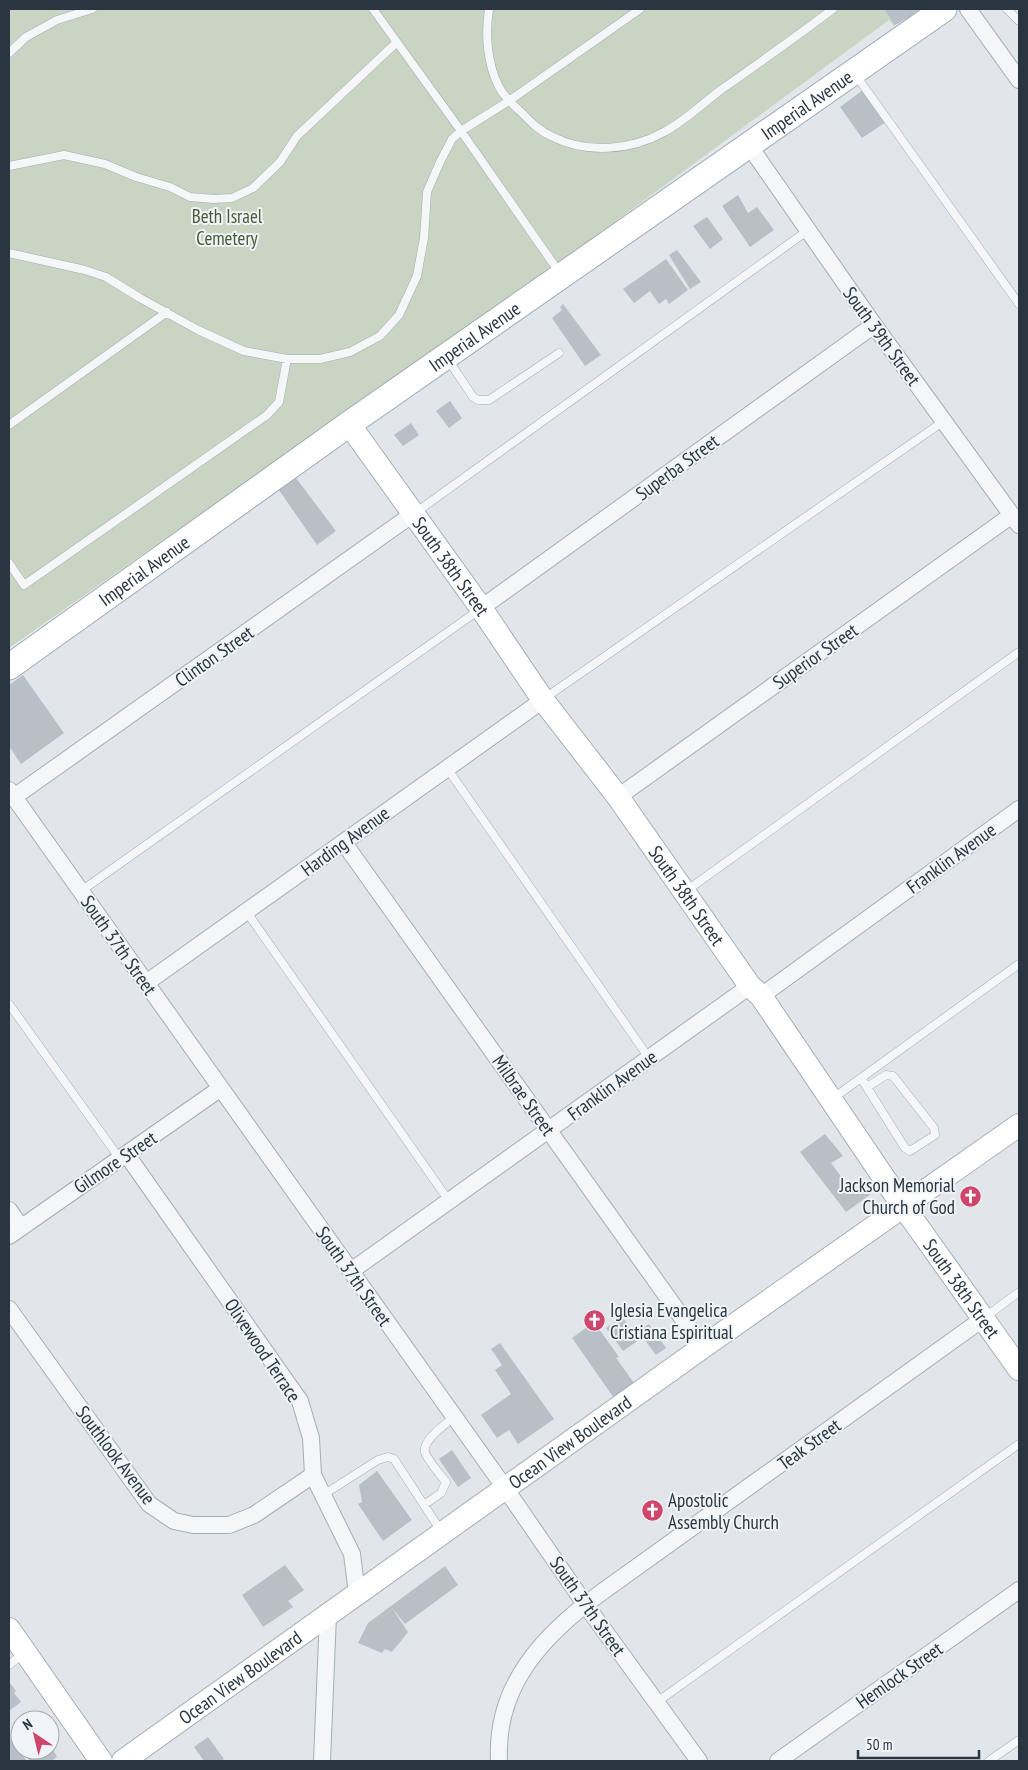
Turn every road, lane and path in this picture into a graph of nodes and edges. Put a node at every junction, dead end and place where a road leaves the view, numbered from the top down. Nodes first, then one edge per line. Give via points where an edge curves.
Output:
1 (92, 9) edge
2 (373, 9) edge
3 (489, 9) edge
4 (640, 9) edge
5 (832, 9) edge
6 (944, 9) edge
7 (968, 9) edge
8 (1007, 9) edge
9 (1019, 21) edge
10 (396, 43) junction
11 (9, 53) edge
12 (853, 71) junction
13 (1019, 80) edge
14 (509, 101) junction
15 (460, 130) junction
16 (748, 144) junction
17 (9, 166) edge
18 (807, 231) junction
19 (9, 253) edge
20 (562, 276) junction
21 (1019, 304) edge
22 (167, 312) junction
23 (874, 325) junction
24 (559, 353) dead end
25 (446, 356) junction
26 (287, 359) junction
27 (944, 421) junction
28 (349, 424) junction
29 (9, 425) edge
30 (414, 514) junction
31 (1016, 520) edge
32 (9, 563) edge
33 (481, 608) junction
34 (1019, 652) edge
35 (9, 667) edge
36 (543, 700) junction
37 (447, 768) junction
38 (11, 793) edge
39 (618, 797) junction
40 (1019, 808) edge
41 (344, 842) junction
42 (81, 891) junction
43 (685, 892) junction
44 (246, 912) junction
45 (1019, 964) edge
46 (146, 983) junction
47 (756, 991) junction
48 (9, 1004) edge
49 (649, 1058) junction
50 (861, 1078) junction
51 (867, 1087) junction
52 (221, 1088) junction
53 (832, 1100) junction
54 (1019, 1125) edge
55 (549, 1131) junction
56 (123, 1157) junction
57 (449, 1201) junction
58 (903, 1206) junction
59 (9, 1210) edge
60 (15, 1231) edge
61 (351, 1271) junction
62 (1019, 1292) edge
63 (9, 1309) edge
64 (984, 1318) junction
65 (704, 1347) junction
66 (1019, 1369) edge
67 (454, 1417) junction
68 (1019, 1444) edge
69 (313, 1475) junction
70 (505, 1488) junction
71 (323, 1495) junction
72 (424, 1505) junction
73 (443, 1533) junction
74 (1019, 1590) edge
75 (357, 1594) junction
76 (585, 1604) junction
77 (328, 1615) junction
78 (9, 1629) edge
79 (17, 1658) edge
80 (657, 1702) junction
81 (1019, 1740) edge
82 (102, 1761) edge
83 (123, 1761) edge
84 (322, 1761) edge
85 (499, 1761) edge
86 (699, 1761) edge
87 (778, 1761) edge
88 (989, 1761) edge

1 - 11 lane via 57,20 26,37
2 - 10 lane
3 - 14 lane via 487,39 491,62 499,87
4 - 14 lane
5 - 14 lane via 664,132 630,144 590,149 570,144 536,127
6 - 12 main road, Imperial Avenue
7 - 13 street
8 - 9 lane
10 - 15 lane
10 - 17 lane via 297,136 280,162 253,188 232,198 190,196 105,164 64,155
12 - 16 main road, Imperial Avenue
12 - 21 lane
14 - 15 lane
15 - 20 lane
15 - 26 lane via 448,146 427,192 417,276 399,315 380,336 350,352 320,359
16 - 18 street, South 39th Street
16 - 20 main road, Imperial Avenue
18 - 23 street, South 39th Street
18 - 30 lane
19 - 22 lane via 106,277
20 - 25 main road, Imperial Avenue
22 - 26 lane via 244,351
22 - 29 lane
23 - 27 street, South 39th Street
23 - 33 street, Superba Street
24 - 25 lane via 489,400 474,397
25 - 28 main road, Imperial Avenue
26 - 32 lane via 279,402 267,415 24,585
27 - 31 street, South 39th Street
27 - 36 lane
28 - 30 main road, South 38th Street
28 - 35 main road, Imperial Avenue
30 - 33 main road, South 38th Street
30 - 38 street, Clinton Street
31 - 39 street, Superior Street
33 - 36 main road, South 38th Street
33 - 42 lane
34 - 43 lane
36 - 37 street, Harding Avenue
36 - 39 main road, South 38th Street
37 - 41 street, Harding Avenue
37 - 49 lane
38 - 42 street, South 37th Street
39 - 43 main road, South 38th Street
40 - 47 street, Franklin Avenue
41 - 44 street, Harding Avenue
41 - 55 street, Milbrae Street
42 - 46 street, South 37th Street
43 - 47 main road, South 38th Street
44 - 46 street, Harding Avenue
44 - 57 lane
45 - 50 lane
46 - 52 street, South 37th Street
47 - 49 street, Franklin Avenue
47 - 53 main road, South 38th Street
48 - 56 lane
49 - 55 street, Franklin Avenue
50 - 51 lane
50 - 53 lane
51 - 51 lane via 905,1148 910,1151 935,1135 934,1128 893,1076 886,1075
52 - 56 street, Gilmore Street
52 - 61 street, South 37th Street
53 - 58 main road, South 38th Street
54 - 58 main road, Ocean View Boulevard
55 - 57 street, Franklin Avenue
55 - 65 street, Milbrae Street
56 - 60 street, Gilmore Street
56 - 69 street, Olivewood Terrace via 300,1402 310,1438
57 - 61 street, Franklin Avenue
58 - 64 main road, South 38th Street
58 - 65 main road, Ocean View Boulevard
59 - 60 street
61 - 67 street, South 37th Street
62 - 64 lane
63 - 69 street, Southlook Avenue via 149,1504 174,1521 193,1525 229,1525 254,1515
64 - 66 main road, South 38th Street
64 - 76 street, Teak Street
65 - 70 main road, Ocean View Boulevard
67 - 70 street, South 37th Street
67 - 72 lane via 430,1437 425,1446 446,1482 441,1493
68 - 80 lane
69 - 71 street, Olivewood Terrace
70 - 73 main road, Ocean View Boulevard
70 - 76 street, South 37th Street
71 - 72 lane via 388,1457 394,1459
71 - 75 street, Olivewood Terrace via 352,1554
72 - 73 lane
73 - 75 main road, Ocean View Boulevard
74 - 87 street, Hemlock Street
75 - 77 main road, Ocean View Boulevard
76 - 80 street, South 37th Street
76 - 85 street, Teak Street via 538,1648 517,1680 503,1715
77 - 83 main road, Ocean View Boulevard
77 - 84 street
78 - 79 main road
79 - 82 main road
80 - 86 street, South 37th Street
81 - 88 lane

